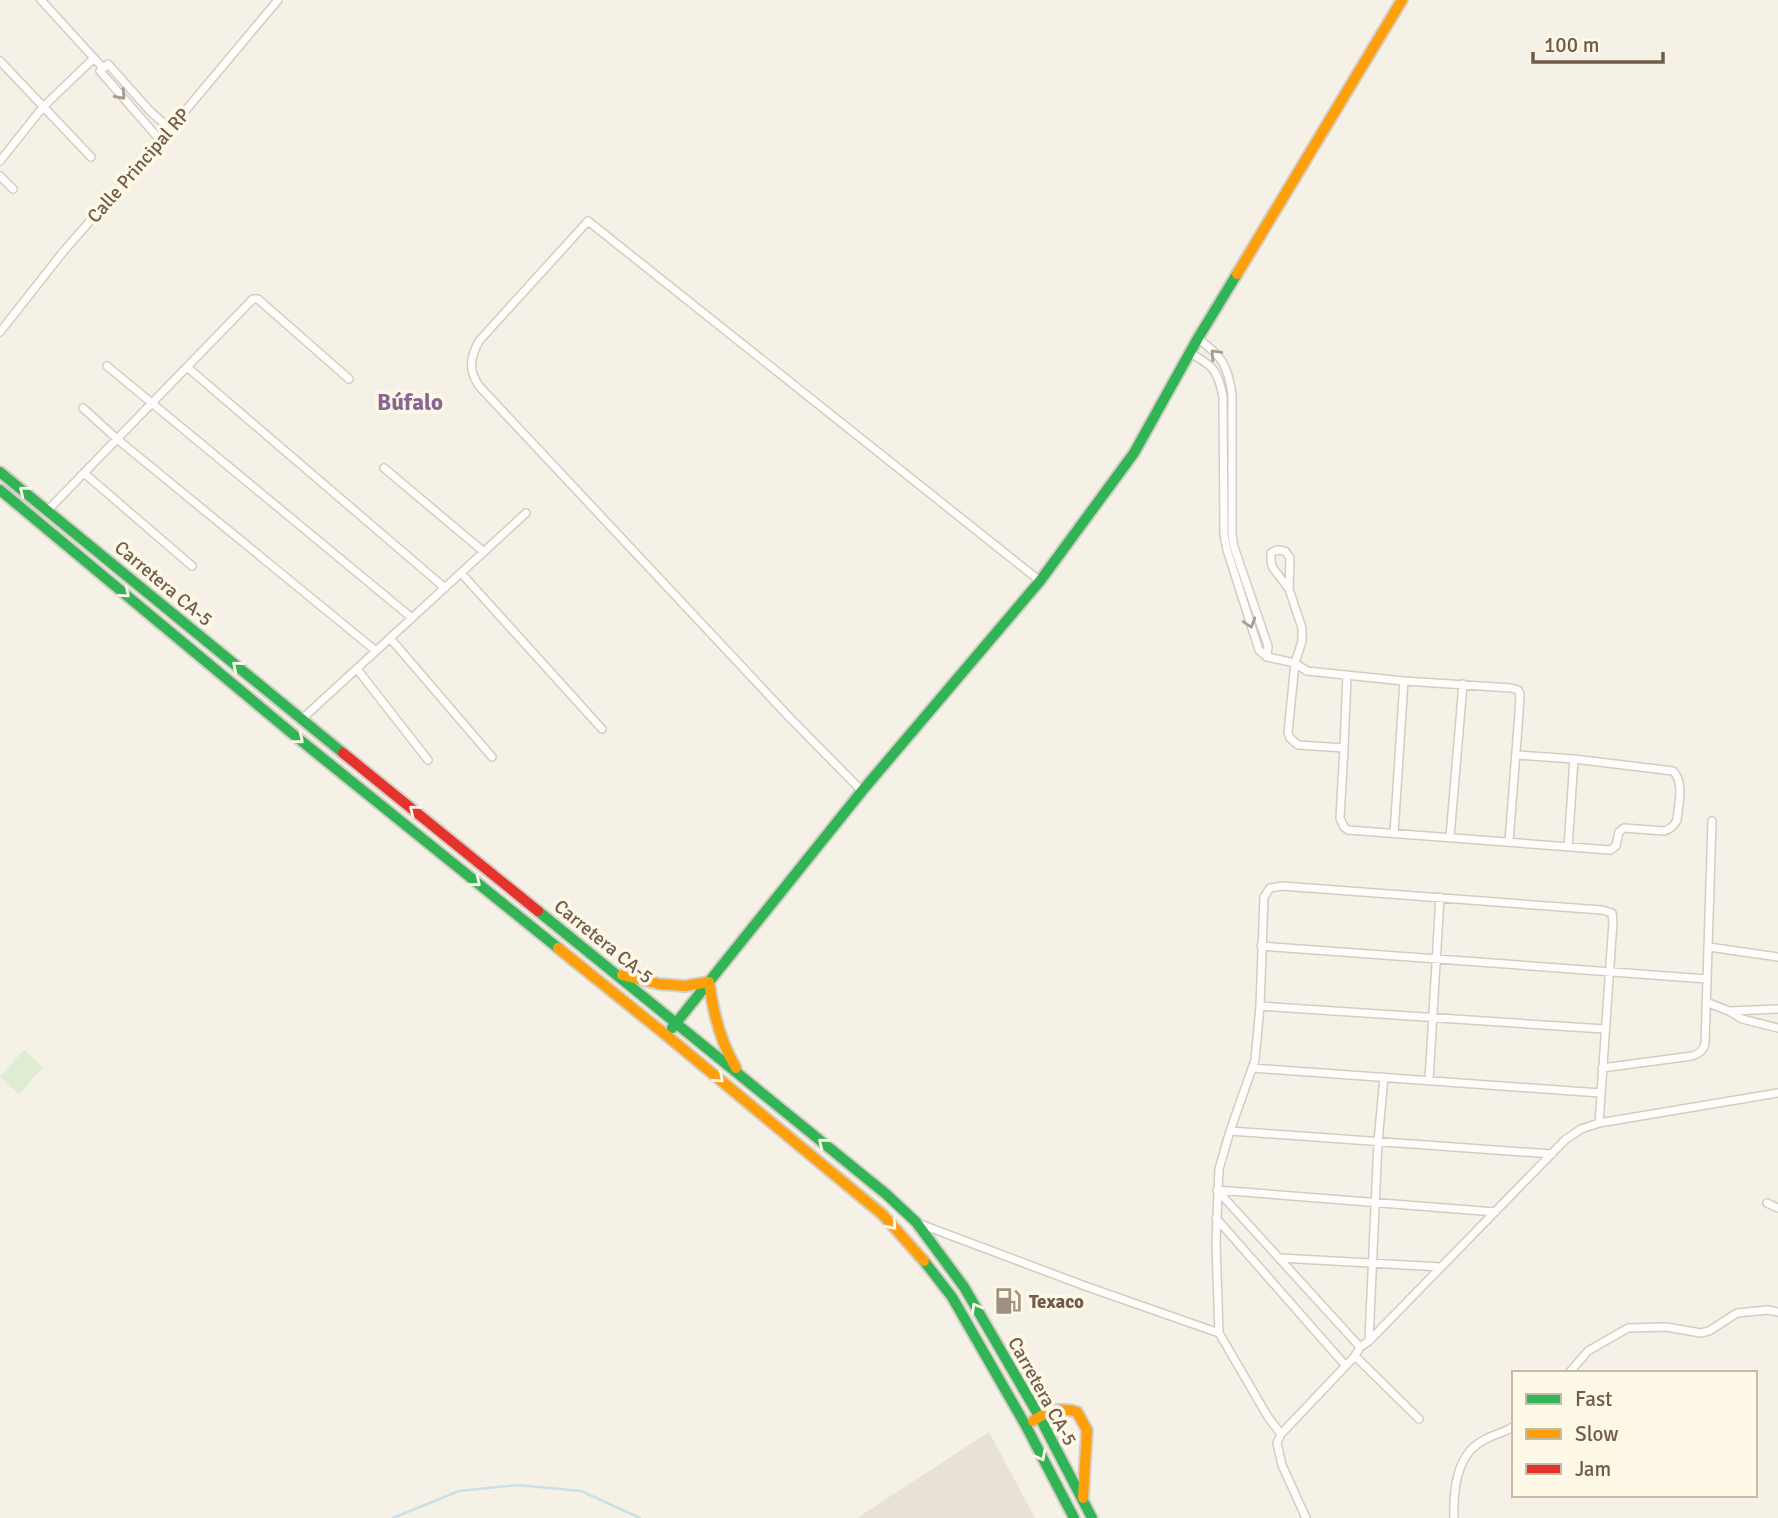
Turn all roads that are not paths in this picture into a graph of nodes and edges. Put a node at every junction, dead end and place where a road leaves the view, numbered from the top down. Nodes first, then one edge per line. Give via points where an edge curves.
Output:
1 (41, 0) edge
2 (278, 0) edge
3 (1402, 0) edge
4 (94, 58) junction
5 (0, 61) edge
6 (104, 68) junction
7 (43, 107) junction
8 (170, 129) junction
9 (160, 140) junction
10 (91, 157) dead end
11 (0, 161) edge
12 (0, 176) edge
13 (13, 189) dead end
14 (0, 332) edge
15 (1198, 338) junction
16 (1190, 353) junction
17 (107, 366) dead end
18 (187, 367) junction
19 (349, 379) dead end
20 (152, 403) junction
21 (83, 408) dead end
22 (117, 439) junction
23 (384, 468) dead end
24 (0, 472) edge
25 (84, 473) junction
26 (0, 490) edge
27 (16, 503) junction
28 (48, 510) junction
29 (526, 513) dead end
30 (484, 552) junction
31 (105, 557) junction
32 (192, 566) dead end
33 (461, 573) junction
34 (1040, 582) junction
35 (445, 588) junction
36 (1289, 589) junction
37 (412, 618) junction
38 (390, 638) junction
39 (376, 651) junction
40 (1267, 657) junction
41 (1295, 663) junction
42 (357, 668) junction
43 (1346, 675) junction
44 (1404, 681) junction
45 (1463, 684) junction
46 (302, 719) junction
47 (602, 729) dead end
48 (1344, 748) junction
49 (1517, 755) junction
50 (492, 757) dead end
51 (1574, 759) junction
52 (428, 760) dead end
53 (862, 791) junction
54 (1712, 821) dead end
55 (1394, 833) junction
56 (1450, 837) junction
57 (1509, 842) junction
58 (1568, 847) junction
59 (1440, 897) junction
60 (1261, 946) junction
61 (1709, 947) junction
62 (1778, 957) edge
63 (1436, 958) junction
64 (1609, 971) junction
65 (614, 972) junction
66 (1707, 979) junction
67 (709, 982) junction
68 (1706, 1002) junction
69 (1260, 1006) junction
70 (1778, 1009) edge
71 (1729, 1011) junction
72 (1432, 1017) junction
73 (676, 1023) junction
74 (1778, 1028) edge
75 (1604, 1029) junction
76 (666, 1035) junction
77 (1252, 1068) junction
78 (1602, 1068) junction
79 (740, 1074) junction
80 (1384, 1077) junction
81 (1429, 1080) junction
82 (1600, 1093) junction
83 (1778, 1093) edge
84 (1599, 1123) junction
85 (1230, 1131) junction
86 (1378, 1142) junction
87 (1552, 1154) junction
88 (1217, 1190) junction
89 (1376, 1203) junction
90 (1767, 1203) dead end
91 (1778, 1208) edge
92 (1495, 1212) junction
93 (1216, 1218) junction
94 (916, 1222) junction
95 (1280, 1258) junction
96 (1371, 1263) junction
97 (1441, 1267) junction
98 (1778, 1312) edge
99 (1219, 1333) junction
100 (1369, 1341) junction
101 (1360, 1348) junction
102 (1355, 1356) junction
103 (1345, 1366) junction
104 (1571, 1371) edge
105 (1039, 1416) junction
106 (1419, 1419) dead end
107 (1026, 1426) junction
108 (1512, 1427) edge
109 (1281, 1434) junction
110 (1083, 1500) junction
111 (1074, 1518) edge
112 (1092, 1518) edge
113 (1306, 1518) edge
114 (1454, 1518) edge

1 - 4 street
2 - 8 street, Calle Principal RP
3 - 15 main road
4 - 6 street
4 - 7 street
5 - 7 street
6 - 8 street
6 -> 9 street
7 - 10 street
7 - 11 street
8 - 9 street, Calle Principal RP
9 - 14 street, Calle Principal RP
12 - 13 street
15 - 16 main road
40 -> 15 street via 1268,646 1232,534 1228,372
16 - 34 main road via 1134,453
16 -> 40 street via 1213,367 1219,378 1224,535 1259,650
17 - 20 street
18 - 19 street via 256,298
18 - 20 street
18 - 35 street
20 - 22 street
20 - 37 street
21 - 22 street
22 - 25 street
22 - 39 street
23 - 30 street
28 -> 24 main road, Carretera CA-5
25 - 28 street
25 - 32 street
26 - 27 main road, Carretera CA-5
27 - 31 main road via 96,560
27 -> 76 main road, Carretera CA-5
28 - 31 main road, Carretera CA-5
29 - 30 street
30 - 33 street
46 -> 31 main road, Carretera CA-5
33 - 35 street
33 - 47 street
34 - 53 main road
34 - 53 street via 588,221 479,341 471,365 479,386
35 - 37 street
36 - 36 street via 1290,558 1277,550 1271,554 1271,562
36 - 41 street via 1302,628
37 - 38 street
38 - 39 street
38 - 50 street
39 - 42 street
40 - 41 street
41 - 43 street via 1307,671
41 - 48 street via 1290,738 1298,745
42 - 46 street
42 - 52 street
43 - 44 street
43 - 48 street
44 - 45 street
44 - 55 street
45 - 49 street via 1518,690
45 - 56 street
65 -> 46 main road, Carretera CA-5
48 - 55 street via 1341,823 1348,830
49 - 51 street
49 - 57 street
51 - 58 street
51 - 58 street via 1673,771 1680,780 1671,829 1625,828 1610,850
53 - 67 main road
54 - 61 street
55 - 56 street
56 - 57 street
57 - 58 street
59 - 60 street via 1270,888 1264,897
59 - 63 street
59 - 64 street via 1608,911 1613,917
60 - 63 street
60 - 69 street
61 - 62 street
61 - 66 street
63 - 64 street
63 - 72 street
64 - 66 street
64 - 75 street
65 - 67 main road via 659,984
65 - 73 main road, Carretera CA-5
66 - 68 street
67 - 73 main road
67 - 79 main road via 719,1029
68 - 71 street
68 - 78 street via 1705,1044 1697,1055
69 - 72 street
69 - 77 street
70 - 71 street
71 - 74 street
72 - 75 street
72 - 81 street
73 - 76 main road
73 - 79 main road, Carretera CA-5
75 - 78 street
76 -> 107 main road, Carretera CA-5 via 883,1215 952,1297
77 - 80 street
77 - 85 street
78 - 82 street
94 -> 79 main road, Carretera CA-5
80 - 81 street
80 - 86 street
81 - 82 street
82 - 84 street
83 - 84 street
84 - 87 street via 1581,1129
85 - 86 street
85 - 88 street
86 - 87 street
86 - 89 street
87 - 92 street
88 - 89 street
88 - 93 street
88 - 95 street
89 - 92 street
89 - 96 street
90 - 91 street
92 - 97 street
93 - 99 street
93 - 103 street
94 - 99 street
105 -> 94 main road, Carretera CA-5 via 964,1287
95 - 96 street
95 - 101 street
96 - 97 street
96 - 100 street
97 - 100 street
98 - 104 street via 1737,1313 1701,1333 1666,1327 1629,1328 1588,1351
99 - 109 street
100 - 101 street
101 - 102 street
102 - 103 street
102 - 106 street
103 - 109 street
105 - 107 main road
105 - 110 main road, Carretera CA-5
105 - 110 main road via 1058,1408 1077,1412 1083,1420 1087,1430
107 -> 111 main road, Carretera CA-5
108 - 114 street via 1471,1448 1464,1458
109 - 113 street via 1277,1443 1282,1465
110 - 112 main road, Carretera CA-5

